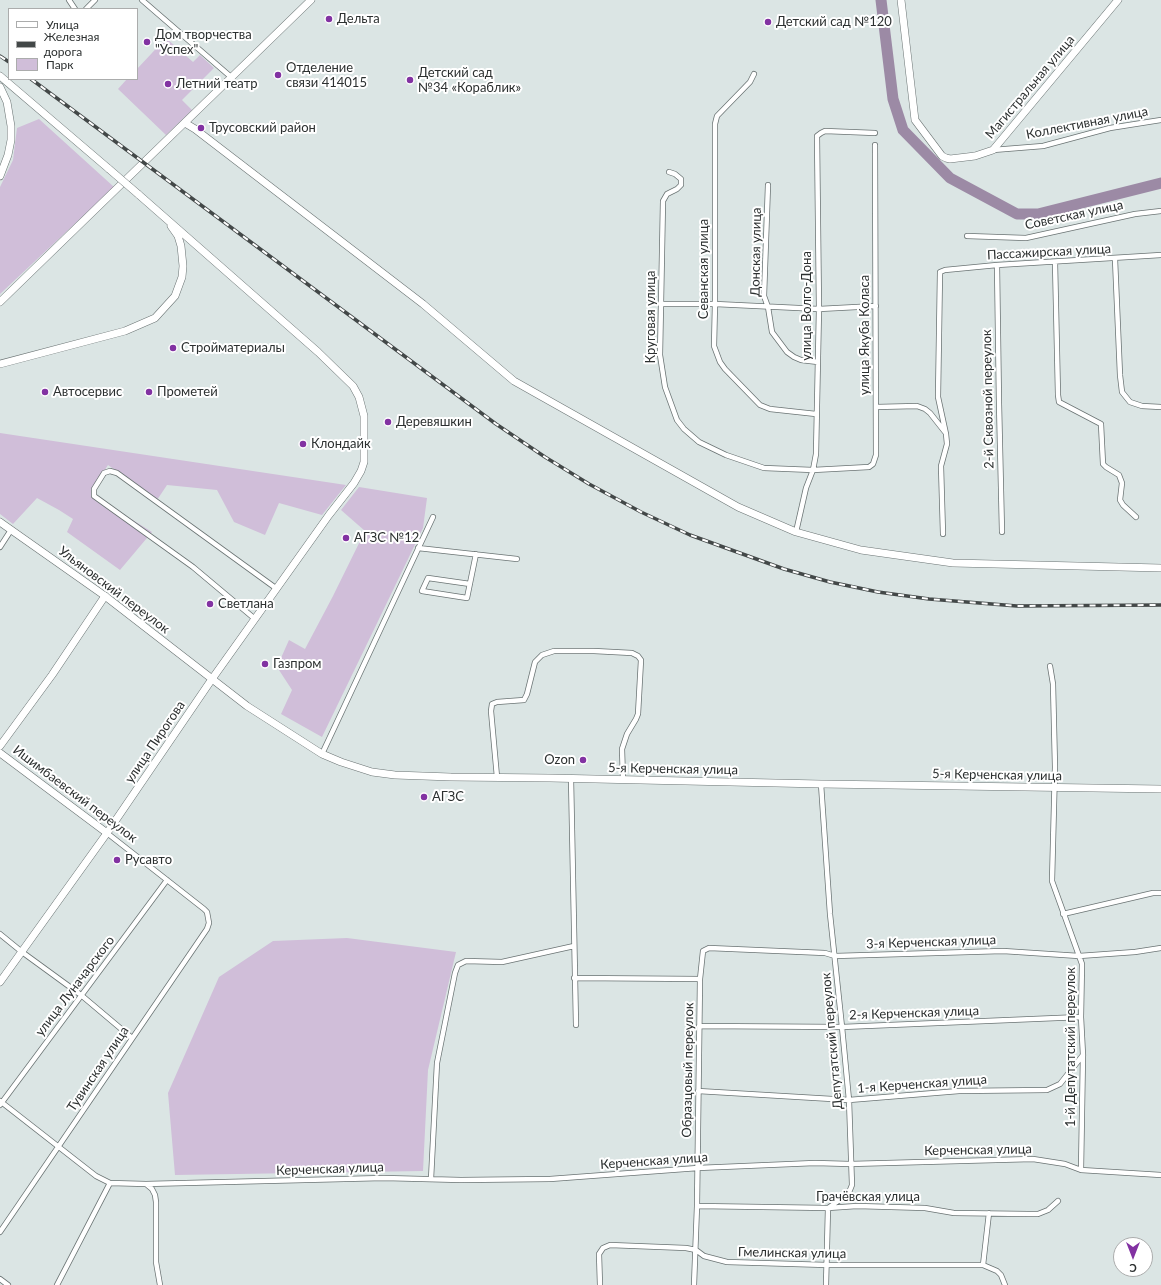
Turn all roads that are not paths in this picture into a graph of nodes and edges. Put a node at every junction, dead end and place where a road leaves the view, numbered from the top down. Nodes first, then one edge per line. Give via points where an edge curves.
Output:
1 (95, 0) edge
2 (142, 0) edge
3 (311, 0) edge
4 (901, 0) edge
5 (1118, 0) edge
6 (87, 8) edge
7 (754, 74) dead end
8 (0, 76) edge
9 (231, 77) junction
10 (0, 87) edge
11 (1161, 120) edge
12 (185, 123) junction
13 (875, 133) dead end
14 (875, 145) dead end
15 (993, 150) junction
16 (669, 172) dead end
17 (0, 176) edge
18 (768, 185) dead end
19 (1161, 211) edge
20 (163, 216) junction
21 (967, 236) dead end
22 (1161, 255) edge
23 (1115, 259) junction
24 (1055, 262) junction
25 (997, 265) junction
26 (0, 302) edge
27 (661, 304) junction
28 (716, 304) junction
29 (876, 306) junction
30 (768, 307) junction
31 (819, 309) junction
32 (818, 362) junction
33 (0, 364) edge
34 (876, 407) junction
35 (1161, 407) edge
36 (816, 414) junction
37 (946, 434) junction
38 (813, 470) junction
39 (433, 517) dead end
40 (1136, 517) dead end
41 (0, 522) edge
42 (11, 530) junction
43 (796, 532) junction
44 (1002, 532) dead end
45 (943, 534) dead end
46 (0, 547) edge
47 (418, 548) junction
48 (476, 554) junction
49 (518, 559) dead end
50 (1161, 568) edge
51 (470, 584) junction
52 (277, 588) junction
53 (105, 596) junction
54 (255, 619) junction
55 (1050, 666) dead end
56 (212, 679) junction
57 (0, 746) edge
58 (0, 752) edge
59 (322, 754) junction
60 (497, 777) junction
61 (571, 778) junction
62 (623, 779) junction
63 (821, 784) junction
64 (1055, 788) junction
65 (1161, 789) edge
66 (107, 833) junction
67 (168, 880) junction
68 (1161, 892) edge
69 (1063, 914) junction
70 (208, 917) joint
71 (0, 934) edge
72 (574, 946) junction
73 (1161, 948) edge
74 (703, 951) joint
75 (22, 952) junction
76 (835, 956) junction
77 (1079, 956) junction
78 (574, 978) junction
79 (700, 979) junction
80 (0, 982) edge
81 (81, 995) junction
82 (1081, 1017) junction
83 (576, 1025) dead end
84 (699, 1026) junction
85 (842, 1027) junction
86 (132, 1038) junction
87 (1084, 1055) junction
88 (698, 1091) junction
89 (849, 1100) junction
90 (1, 1103) edge
91 (58, 1147) junction
92 (850, 1164) junction
93 (698, 1168) junction
94 (1082, 1170) junction
95 (1161, 1175) edge
96 (431, 1179) junction
97 (110, 1183) junction
98 (146, 1184) junction
99 (1058, 1201) dead end
100 (697, 1206) junction
101 (828, 1208) junction
102 (989, 1213) junction
103 (0, 1232) edge
104 (696, 1250) junction
105 (827, 1265) junction
106 (983, 1266) junction
107 (0, 1278) edge
108 (8, 1285) edge
109 (57, 1285) edge
110 (160, 1285) edge
111 (600, 1285) edge
112 (694, 1285) edge
113 (826, 1285) edge
114 (1005, 1285) edge

1 - 6 street
2 - 9 street
3 - 9 main road
4 - 15 main road, Магистральная улица via 916,123 946,158 975,156
5 - 15 main road, Магистральная улица
7 - 28 street, Севанская улица via 750,82 717,116 715,124
8 - 20 main road, bridge
9 - 12 main road
10 - 17 main road via 7,102 12,126 8,155
11 - 15 street, Коллективная улица via 1110,128 1043,146
12 - 26 main road
12 - 43 main road via 423,304 514,381 738,507
13 - 31 street, улица Волго-Дона via 825,131 817,136
14 - 29 street, улица Якуба Коласа
16 - 27 street, Круговая улица via 681,179 681,185 667,194 663,201
18 - 30 street, Донская улица via 764,296
19 - 21 street, Советская улица via 1135,214 1026,238
20 - 33 main road via 178,236 183,266 175,296 155,318 125,331
20 - 52 main road, улица Пирогова via 318,352 353,386 359,397 364,416 365,451 361,471
22 - 23 street, Пассажирская улица
23 - 24 street, Пассажирская улица
23 - 35 street via 1122,392 1130,402 1142,406
24 - 25 street, Пассажирская улица
24 - 40 street via 1059,402 1101,424 1103,464 1120,475 1120,500
25 - 37 street, Пассажирская улица via 940,272 938,397
25 - 44 street, 2-й Сквозной переулок
27 - 28 street
27 - 38 street, Круговая улица via 662,370 677,420 684,429 699,442 726,455 764,468
28 - 30 street
28 - 36 street, Севанская улица via 714,346 725,369 766,408
29 - 31 street
29 - 34 street, улица Якуба Коласа
30 - 31 street
30 - 32 street, Донская улица via 772,332 787,352 801,360
31 - 32 street, улица Волго-Дона
32 - 36 street, улица Волго-Дона
34 - 37 street via 917,406 925,409
34 - 38 street, улица Якуба Коласа via 876,455 873,464 869,467
36 - 38 street, улица Волго-Дона via 816,454
37 - 45 street via 947,444 942,466
38 - 43 street, улица Волго-Дона
39 - 47 street
41 - 42 main road, Ульяновский переулок
42 - 46 street
42 - 53 main road, Ульяновский переулок
43 - 50 main road via 861,550 953,563
47 - 48 street
47 - 59 street
48 - 49 street
48 - 51 street
51 - 51 street via 467,598 422,591 428,578
52 - 54 main road, улица Пирогова
52 - 54 street via 117,473 104,473 94,489 94,496 193,567
53 - 56 main road, Ульяновский переулок
53 - 57 main road
54 - 56 main road, улица Пирогова
55 - 64 street, 1-й Депутатский переулок via 1053,684
56 - 59 main road, 5-я Керченская улица via 246,706
56 - 66 main road, улица Пирогова
58 - 66 main road, Ишимбаевский переулок
59 - 60 main road, 5-я Керченская улица via 372,772 420,776
60 - 61 main road, 5-я Керченская улица
60 - 62 street via 492,704 524,700 535,662 542,655 554,651 594,651 632,653 641,660 639,708 636,719 626,734 622,749
61 - 62 main road, 5-я Керченская улица
61 - 72 street
62 - 63 main road, 5-я Керченская улица
63 - 64 main road, 5-я Керченская улица
63 - 76 street, Депутатский переулок
64 - 65 main road, 5-я Керченская улица
64 - 69 street, 1-й Депутатский переулок via 1052,881
66 - 67 street, Ишимбаевский переулок
66 - 75 main road, улица Пирогова
67 - 70 street, Ишимбаевский переулок via 204,909
67 - 81 street, улица Луначарского
68 - 69 street
69 - 77 street, 1-й Депутатский переулок
70 - 86 street, Тувинская улица via 207,929
71 - 75 street
72 - 78 street
72 - 96 street via 502,962 466,961 458,965 437,1064
73 - 77 street, 3-я Керченская улица
74 - 76 street, 3-я Керченская улица via 709,948 825,953
74 - 79 street, Образцовый переулок
75 - 80 main road, улица Пирогова
75 - 81 street
76 - 77 street, 3-я Керченская улица via 1003,951
76 - 85 street, Депутатский переулок
77 - 82 street, 1-й Депутатский переулок via 1082,964
78 - 79 street
78 - 83 street
79 - 84 street, Образцовый переулок
81 - 86 street
81 - 90 street, улица Луначарского
82 - 85 street, 2-я Керченская улица
82 - 87 street, 1-й Депутатский переулок
84 - 85 street, 2-я Керченская улица
84 - 88 street, Образцовый переулок
85 - 89 street, Депутатский переулок
86 - 91 street, Тувинская улица
87 - 89 street, 1-я Керченская улица via 1060,1084 1047,1090 959,1091
87 - 94 street, 1-й Депутатский переулок
88 - 89 street, 1-я Керченская улица
88 - 93 street, Образцовый переулок
89 - 92 street, Депутатский переулок
90 - 91 street
91 - 97 street via 96,1176
91 - 103 street, Тувинская улица
92 - 93 street, Керченская улица
92 - 94 street, Керченская улица via 1033,1159 1065,1164
92 - 101 street, Депутатский переулок via 850,1190
93 - 96 street, Керченская улица via 550,1178
93 - 100 street, Образцовый переулок
94 - 95 street, Керченская улица
96 - 98 street, Керченская улица
97 - 98 street, Керченская улица
97 - 109 street
98 - 110 street via 152,1189 156,1202 156,1262
99 - 102 street, Грачёвская улица via 1048,1210 1038,1214
100 - 101 street, Грачёвская улица
100 - 104 street, Образцовый переулок
101 - 102 street, Грачёвская улица via 865,1206
101 - 105 street
102 - 106 street
104 - 105 street, Гмелинская улица via 704,1256 727,1262
104 - 111 street, Гмелинская улица via 610,1245 603,1248 599,1254
104 - 112 street, Образцовый переулок
105 - 106 street, Гмелинская улица
105 - 113 street
106 - 114 street via 997,1271
107 - 108 street

